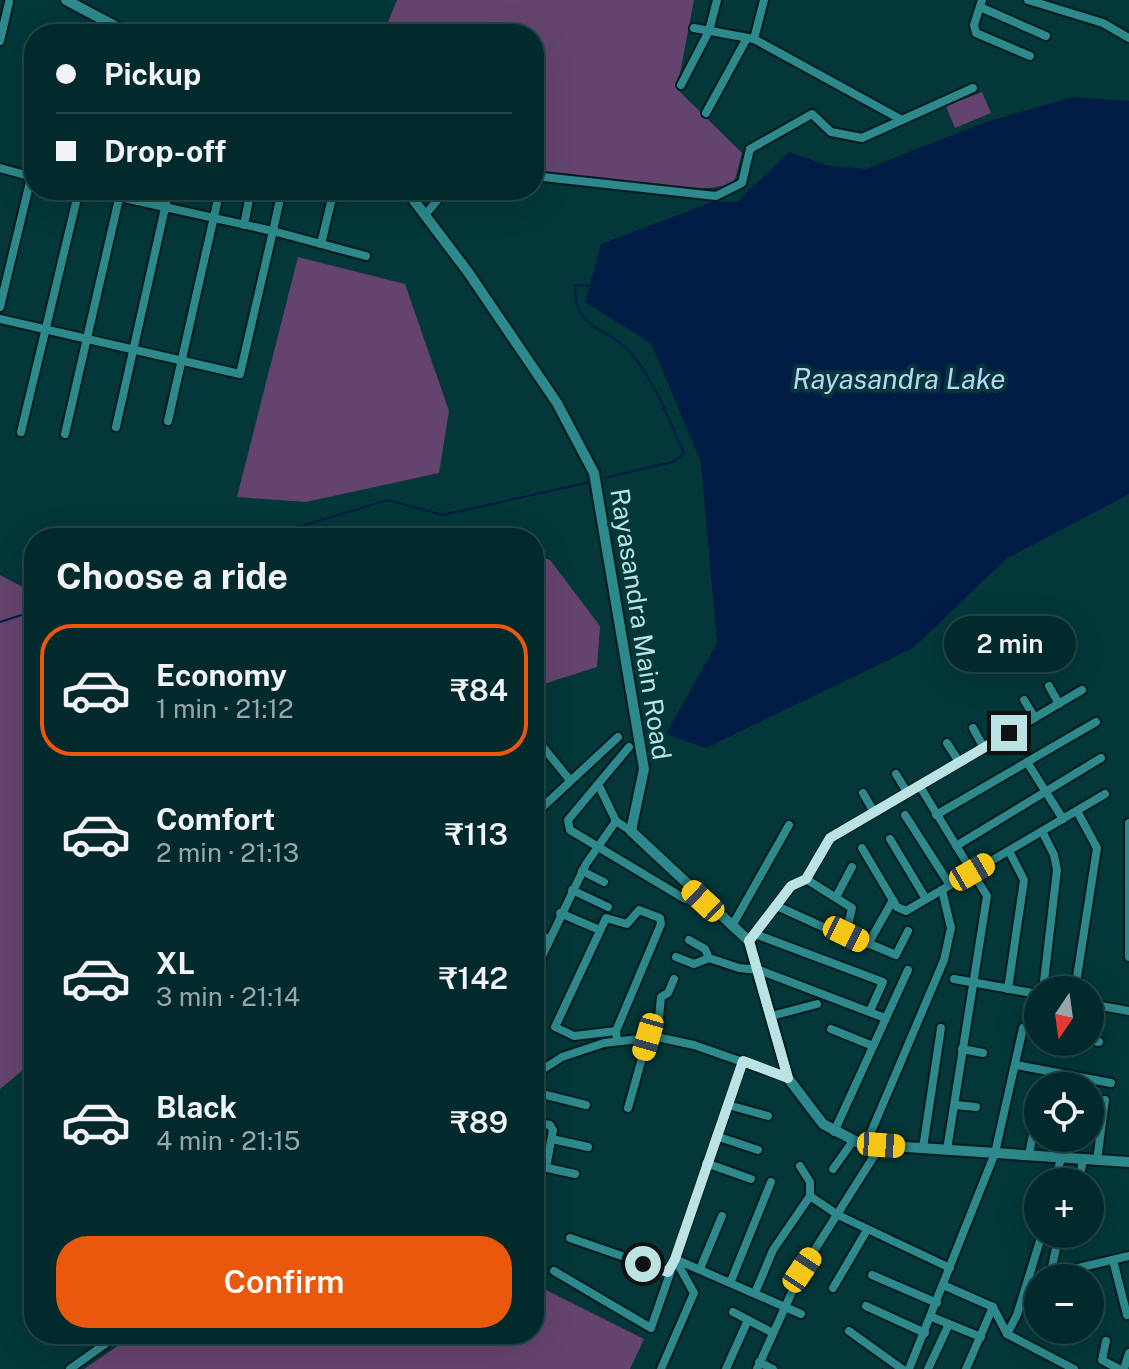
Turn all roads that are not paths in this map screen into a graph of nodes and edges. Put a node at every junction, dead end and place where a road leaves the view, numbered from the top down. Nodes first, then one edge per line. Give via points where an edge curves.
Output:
1 (66, 0) edge
2 (717, 0) edge
3 (764, 0) edge
4 (1028, 0) edge
5 (9, 2) dead end
6 (981, 4) edge
7 (106, 24) edge
8 (694, 28) dead end
9 (709, 31) junction
10 (1046, 36) dead end
11 (750, 38) junction
12 (1129, 38) edge
13 (0, 41) edge
14 (1030, 56) dead end
15 (681, 85) dead end
16 (973, 88) dead end
17 (706, 113) dead end
18 (902, 120) junction
19 (0, 168) edge
20 (24, 174) edge
21 (544, 177) edge
22 (27, 200) edge
23 (76, 200) edge
24 (119, 200) edge
25 (141, 200) edge
26 (167, 200) edge
27 (218, 200) edge
28 (249, 200) edge
29 (280, 200) edge
30 (332, 200) edge
31 (414, 200) edge
32 (438, 200) edge
33 (166, 207) junction
34 (425, 215) junction
35 (213, 218) junction
36 (244, 225) junction
37 (273, 231) junction
38 (321, 244) junction
39 (366, 256) dead end
40 (0, 307) edge
41 (0, 319) edge
42 (44, 329) junction
43 (85, 339) junction
44 (133, 350) junction
45 (181, 361) junction
46 (168, 421) dead end
47 (116, 427) dead end
48 (21, 432) dead end
49 (65, 434) dead end
50 (1049, 686) dead end
51 (1082, 690) dead end
52 (1024, 700) dead end
53 (1059, 704) junction
54 (1035, 718) junction
55 (1096, 722) dead end
56 (973, 728) dead end
57 (618, 737) dead end
58 (947, 743) dead end
59 (629, 747) dead end
60 (544, 748) edge
61 (984, 748) junction
62 (1101, 758) dead end
63 (959, 762) junction
64 (1027, 762) junction
65 (896, 774) dead end
66 (569, 779) junction
67 (919, 785) junction
68 (599, 786) junction
69 (907, 792) junction
70 (1046, 792) junction
71 (863, 793) dead end
72 (1105, 794) dead end
73 (544, 805) edge
74 (1077, 811) junction
75 (874, 812) junction
76 (905, 815) dead end
77 (936, 815) junction
78 (1063, 819) junction
79 (616, 821) junction
80 (789, 825) dead end
81 (1129, 827) edge
82 (631, 831) junction
83 (1042, 831) junction
84 (890, 839) dead end
85 (956, 846) junction
86 (598, 848) junction
87 (862, 848) dead end
88 (1009, 851) junction
89 (1129, 859) edge
90 (852, 867) dead end
91 (582, 871) junction
92 (972, 872) junction
93 (806, 879) junction
94 (604, 882) dead end
95 (946, 887) junction
96 (1129, 889) edge
97 (572, 890) junction
98 (836, 897) junction
99 (926, 899) junction
100 (893, 900) junction
101 (703, 901) junction
102 (777, 906) junction
103 (608, 907) dead end
104 (560, 913) junction
105 (732, 926) junction
106 (595, 928) dead end
107 (908, 931) dead end
108 (846, 934) junction
109 (544, 936) edge
110 (752, 938) junction
111 (548, 939) junction
112 (689, 940) dead end
113 (868, 944) junction
114 (544, 949) edge
115 (707, 949) junction
116 (676, 957) dead end
117 (1129, 957) edge
118 (694, 964) junction
119 (759, 970) junction
120 (908, 970) dead end
121 (692, 976) dead end
122 (1045, 976) edge
123 (1077, 976) edge
124 (674, 979) dead end
125 (954, 979) dead end
126 (974, 984) junction
127 (1008, 989) junction
128 (1024, 992) edge
129 (817, 1004) dead end
130 (1104, 1007) edge
131 (870, 1011) junction
132 (1129, 1011) edge
133 (771, 1016) junction
134 (885, 1018) junction
135 (1024, 1022) edge
136 (941, 1028) dead end
137 (1023, 1028) joint
138 (831, 1029) dead end
139 (574, 1036) junction
140 (616, 1036) junction
141 (652, 1037) junction
142 (873, 1046) junction
143 (962, 1049) junction
144 (578, 1051) junction
145 (983, 1053) dead end
146 (743, 1061) junction
147 (1016, 1065) junction
148 (544, 1069) edge
149 (788, 1078) junction
150 (1111, 1083) dead end
151 (544, 1094) edge
152 (1105, 1100) dead end
153 (586, 1105) dead end
154 (728, 1105) junction
155 (955, 1105) junction
156 (976, 1107) dead end
157 (628, 1108) dead end
158 (768, 1116) dead end
159 (544, 1124) edge
160 (834, 1132) junction
161 (716, 1136) junction
162 (552, 1139) junction
163 (853, 1141) junction
164 (866, 1144) junction
165 (881, 1145) junction
166 (588, 1147) dead end
167 (923, 1148) junction
168 (758, 1150) dead end
169 (947, 1150) junction
170 (1030, 1152) edge
171 (1062, 1152) edge
172 (995, 1153) junction
173 (1029, 1155) junction
174 (1061, 1157) junction
175 (1083, 1159) junction
176 (1097, 1160) junction
177 (1129, 1162) edge
178 (706, 1163) junction
179 (800, 1166) dead end
180 (546, 1168) joint
181 (1058, 1168) edge
182 (1081, 1168) edge
183 (833, 1169) dead end
184 (575, 1174) dead end
185 (751, 1179) dead end
186 (771, 1182) dead end
187 (810, 1196) junction
188 (838, 1215) junction
189 (722, 1216) dead end
190 (867, 1230) junction
191 (570, 1238) dead end
192 (1038, 1248) edge
193 (1129, 1256) edge
194 (675, 1259) junction
195 (1113, 1260) junction
196 (1098, 1264) edge
197 (950, 1268) junction
198 (700, 1269) junction
199 (554, 1271) dead end
200 (668, 1272) junction
201 (872, 1275) dead end
202 (731, 1281) junction
203 (943, 1285) junction
204 (833, 1288) dead end
205 (755, 1293) junction
206 (937, 1303) junction
207 (866, 1306) dead end
208 (785, 1307) junction
209 (993, 1307) junction
210 (733, 1312) dead end
211 (801, 1314) dead end
212 (1127, 1315) dead end
213 (932, 1317) junction
214 (748, 1320) junction
215 (949, 1324) junction
216 (849, 1331) dead end
217 (771, 1332) junction
218 (925, 1333) junction
219 (1007, 1334) junction
220 (981, 1337) junction
221 (1106, 1341) dead end
222 (105, 1344) edge
223 (1129, 1353) edge
224 (758, 1365) edge
225 (70, 1369) edge
226 (661, 1369) edge
227 (726, 1369) edge
228 (773, 1369) edge
229 (902, 1369) edge
230 (909, 1369) edge
231 (928, 1369) edge
232 (966, 1369) edge
233 (1074, 1369) edge
234 (1122, 1369) edge

1 - 7 street
2 - 9 street
3 - 11 street
4 - 12 street via 1103,23
5 - 13 street
6 - 10 street
6 - 14 street via 976,33
8 - 9 street
9 - 11 street
9 - 15 street
11 - 17 street
11 - 18 street
16 - 18 street
18 - 21 street via 850,138 826,129 812,114 750,149 742,183 716,196
19 - 20 street
22 - 40 street
23 - 42 street
24 - 43 street
25 - 33 street
26 - 33 street
27 - 35 street
28 - 36 street
29 - 37 street
30 - 38 street
31 - 34 street, Rayasandra Main Road
32 - 34 street
33 - 35 street
33 - 44 street
34 - 82 street, Rayasandra Main Road via 557,403 598,486 644,769
35 - 36 street
35 - 45 street
36 - 37 street
37 - 38 street
37 - 45 street via 240,374
38 - 39 street
41 - 42 street
42 - 43 street
42 - 48 street
43 - 44 street
43 - 49 street
44 - 45 street
44 - 47 street
45 - 46 street
50 - 53 street
51 - 53 street
52 - 54 street
53 - 54 street
54 - 61 street
55 - 64 street
56 - 61 street
57 - 66 street
58 - 63 street
59 - 68 street
60 - 66 street
61 - 63 street
62 - 70 street
63 - 67 street
64 - 70 street
64 - 77 street
65 - 69 street
66 - 73 street
67 - 69 street
67 - 77 street
68 - 79 street
68 - 86 street via 567,823
69 - 75 street
70 - 78 street
70 - 85 street
71 - 75 street
72 - 74 street
74 - 78 street
74 - 123 street via 1097,848
75 - 93 street via 830,838
76 - 95 street
77 - 85 street
78 - 83 street
79 - 82 street
79 - 86 street
80 - 105 street
81 - 89 street
82 - 101 street
83 - 88 street
83 - 122 street via 1057,870
84 - 99 street
85 - 92 street
86 - 91 street
86 - 101 street via 685,899
87 - 100 street
88 - 92 street
88 - 127 street via 1024,880
89 - 96 street
90 - 98 street
91 - 94 street
91 - 97 street
92 - 95 street
92 - 126 street via 987,896
93 - 98 street
93 - 102 street via 791,886
95 - 99 street
95 - 164 street via 951,928 944,960
96 - 117 street
97 - 103 street
97 - 104 street
98 - 108 street via 852,908
99 - 100 street via 901,911
100 - 113 street
101 - 105 street
102 - 108 street
102 - 110 street
104 - 106 street
104 - 111 street
105 - 110 street
107 - 113 street via 896,955
108 - 113 street
109 - 111 street
110 - 119 street
110 - 131 street via 883,982
111 - 114 street
112 - 115 street
115 - 118 street
115 - 119 street via 739,968
116 - 118 street
118 - 121 street
119 - 131 street
119 - 133 street
120 - 134 street
124 - 141 street via 661,997
125 - 126 street
126 - 127 street
126 - 143 street
127 - 128 street
129 - 133 street
130 - 132 street
131 - 134 street
133 - 149 street
134 - 142 street
135 - 137 street
136 - 167 street
137 - 147 street
138 - 142 street
139 - 140 street
139 - 140 street via 555,1027 606,918 627,924 639,910 660,918 661,924
139 - 144 street
140 - 141 street
140 - 144 street
141 - 146 street
141 - 157 street
142 - 160 street
143 - 145 street
143 - 155 street
144 - 148 street
146 - 149 street
146 - 154 street
147 - 150 street
147 - 172 street
149 - 160 street
151 - 153 street
152 - 176 street
154 - 158 street
154 - 161 street
155 - 156 street
155 - 169 street
159 - 162 street via 550,1125
160 - 163 street
161 - 168 street
161 - 178 street
162 - 166 street
162 - 180 street
163 - 164 street
163 - 183 street
164 - 165 street
165 - 167 street
165 - 188 street
167 - 169 street
169 - 172 street
170 - 173 street
171 - 174 street
172 - 173 street
172 - 197 street
173 - 174 street
174 - 175 street
174 - 181 street
175 - 176 street
175 - 182 street
176 - 177 street
178 - 185 street
178 - 194 street
179 - 187 street via 810,1182
180 - 184 street
186 - 202 street
187 - 188 street
187 - 205 street via 773,1250
188 - 190 street
188 - 208 street
189 - 198 street
190 - 197 street
190 - 204 street
191 - 200 street
192 - 219 street
193 - 195 street
194 - 198 street
194 - 200 street
194 - 226 street via 694,1293
195 - 196 street
195 - 212 street
197 - 203 street
198 - 202 street
199 - 200 street via 651,1328 672,1275
201 - 206 street
202 - 205 street
203 - 206 street
203 - 209 street
205 - 208 street
206 - 213 street
207 - 218 street
208 - 211 street
208 - 217 street
209 - 219 street
209 - 220 street
210 - 214 street
213 - 215 street
213 - 218 street
214 - 217 street
214 - 227 street
215 - 220 street
215 - 231 street
216 - 229 street
217 - 224 street
218 - 230 street
219 - 233 street
220 - 232 street
221 - 234 street via 1102,1360
222 - 225 street
223 - 234 street
224 - 228 street

